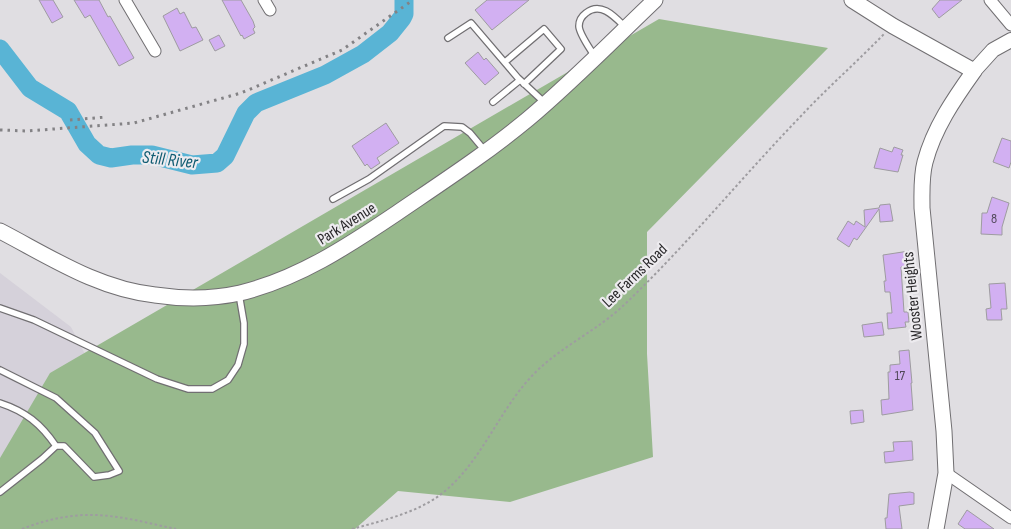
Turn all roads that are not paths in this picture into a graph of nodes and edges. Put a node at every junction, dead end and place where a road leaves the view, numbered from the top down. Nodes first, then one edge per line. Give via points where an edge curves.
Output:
1 (125, 0) edge
2 (654, 0) edge
3 (852, 0) edge
4 (990, 0) edge
5 (1011, 25) edge
6 (626, 28) junction
7 (448, 38) dead end
8 (1011, 40) edge
9 (155, 52) dead end
10 (595, 57) junction
11 (505, 62) junction
12 (974, 71) junction
13 (522, 82) junction
14 (493, 102) dead end
15 (545, 103) junction
16 (486, 152) junction
17 (333, 199) dead end
18 (0, 231) edge
19 (238, 293) junction
20 (0, 308) edge
21 (0, 370) edge
22 (0, 402) edge
23 (56, 446) junction
24 (946, 473) junction
25 (0, 492) edge
26 (1011, 518) edge
27 (936, 529) edge

1 - 9 street
2 - 6 main road, Park Avenue
3 - 12 main road
4 - 5 street
6 - 10 main road, Park Avenue
6 - 10 lane via 599,8 584,14 579,29
7 - 11 lane via 471,23
8 - 12 street via 994,50
10 - 15 main road, Park Avenue
11 - 13 lane
11 - 13 lane via 544,29 560,49
12 - 24 main road, Wooster Heights via 936,133 925,162 922,186
13 - 14 lane
13 - 15 lane
15 - 16 main road, Park Avenue
16 - 17 lane via 462,127 444,126
16 - 19 main road, Park Avenue via 332,256 288,277
18 - 19 main road, Park Avenue via 98,282 125,290 183,297
19 - 20 lane via 244,344 238,365 228,380 212,389 188,389 158,379 34,320
21 - 23 lane via 56,398 94,433 119,471 94,477 64,446
22 - 23 lane via 14,407 44,428
23 - 25 lane
24 - 26 street
24 - 27 main road, Wooster Heights

